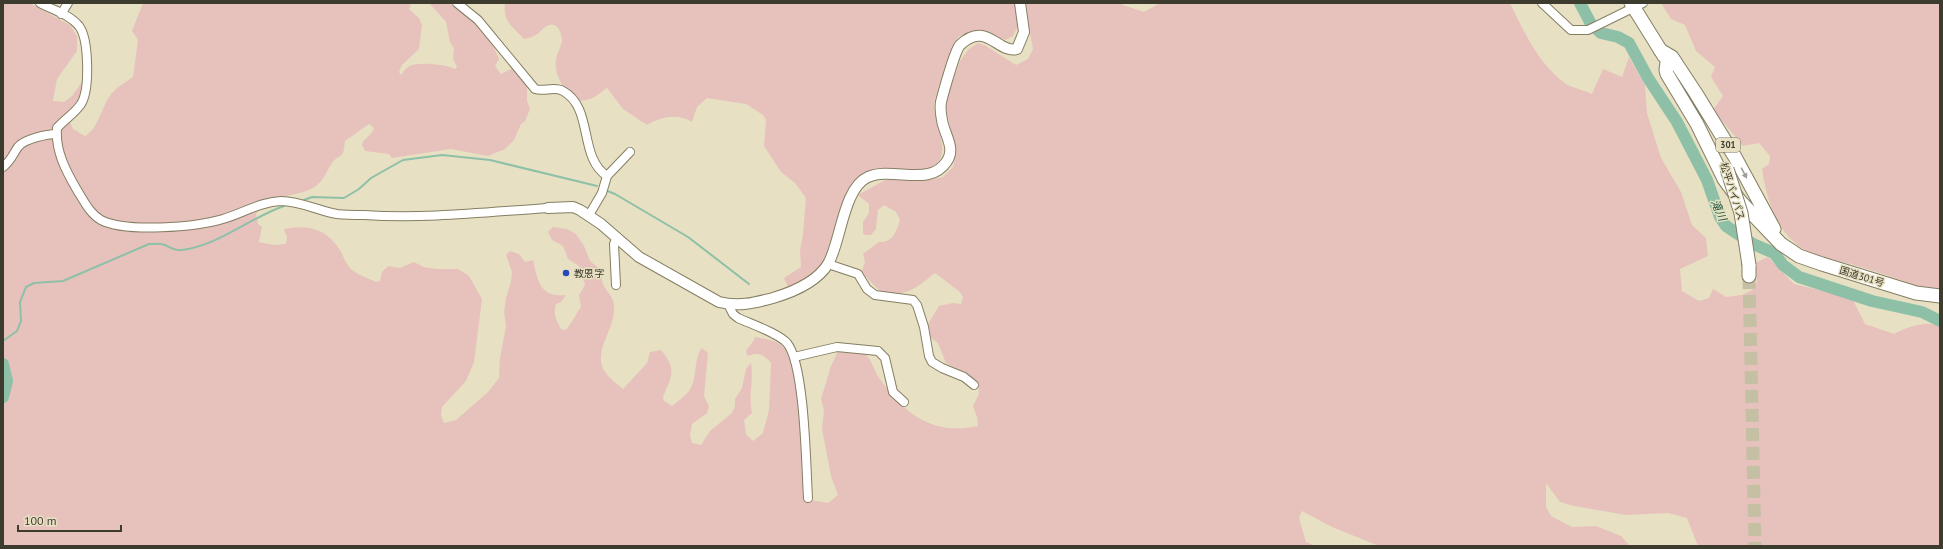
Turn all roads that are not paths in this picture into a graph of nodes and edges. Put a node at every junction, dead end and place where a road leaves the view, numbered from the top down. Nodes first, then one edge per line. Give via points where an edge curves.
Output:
1 (40, 3) edge
2 (68, 3) edge
3 (457, 3) edge
4 (1020, 3) edge
5 (1542, 3) edge
6 (1636, 5) edge
7 (61, 14) junction
8 (1660, 50) junction
9 (1668, 62) junction
10 (57, 134) junction
11 (630, 152) dead end
12 (3, 167) edge
13 (607, 176) junction
14 (548, 208) joint
15 (589, 215) junction
16 (617, 237) junction
17 (1788, 247) junction
18 (828, 264) junction
19 (1749, 270) tunnel mouth
20 (616, 285) dead end
21 (1940, 296) edge
22 (728, 304) junction
23 (794, 357) junction
24 (974, 385) dead end
25 (904, 402) dead end
26 (808, 498) dead end

1 - 7 street
2 - 7 street
3 - 13 street via 478,20 535,89 561,90 571,98 584,124 588,149 602,173
4 - 18 street via 1024,32 1017,49 1008,49 983,36 973,36 959,46 941,103 942,121 950,146 948,160 940,169 928,175 889,173 868,177 860,183 852,195
5 - 6 street via 1571,30 1578,31 1588,30
6 - 8 highway, 301
7 - 10 street via 69,17 82,31 87,80 81,104 57,128
8 - 9 highway, 松平バイパス / 301
8 -> 17 highway, 301 via 1672,57 1691,85 1735,157 1769,223
9 - 17 highway, 301 via 1667,74 1697,124 1724,179 1750,212 1781,244
9 - 19 highway, 松平バイパス / 301, bridge via 1715,142 1727,169 1746,235
10 - 12 street via 46,134 22,144
10 - 14 street via 64,166 89,209 100,220 113,225 190,226 223,219 258,205 281,201 337,214 366,215 467,214
11 - 13 street
13 - 15 street via 602,193
14 - 15 street via 572,207
15 - 16 street
16 - 20 street via 614,244
16 - 22 street via 639,257 712,299
17 - 21 highway, 国道301号 / 301 via 1799,256 1822,264 1916,293
18 - 22 street via 818,276 803,286 749,304
18 - 24 street via 856,273 867,289 875,295 913,300 924,327 932,362 964,377
22 - 23 street via 738,318 779,337 787,344
23 - 25 street via 837,347 878,351 885,358 893,392
23 - 26 street via 802,403

